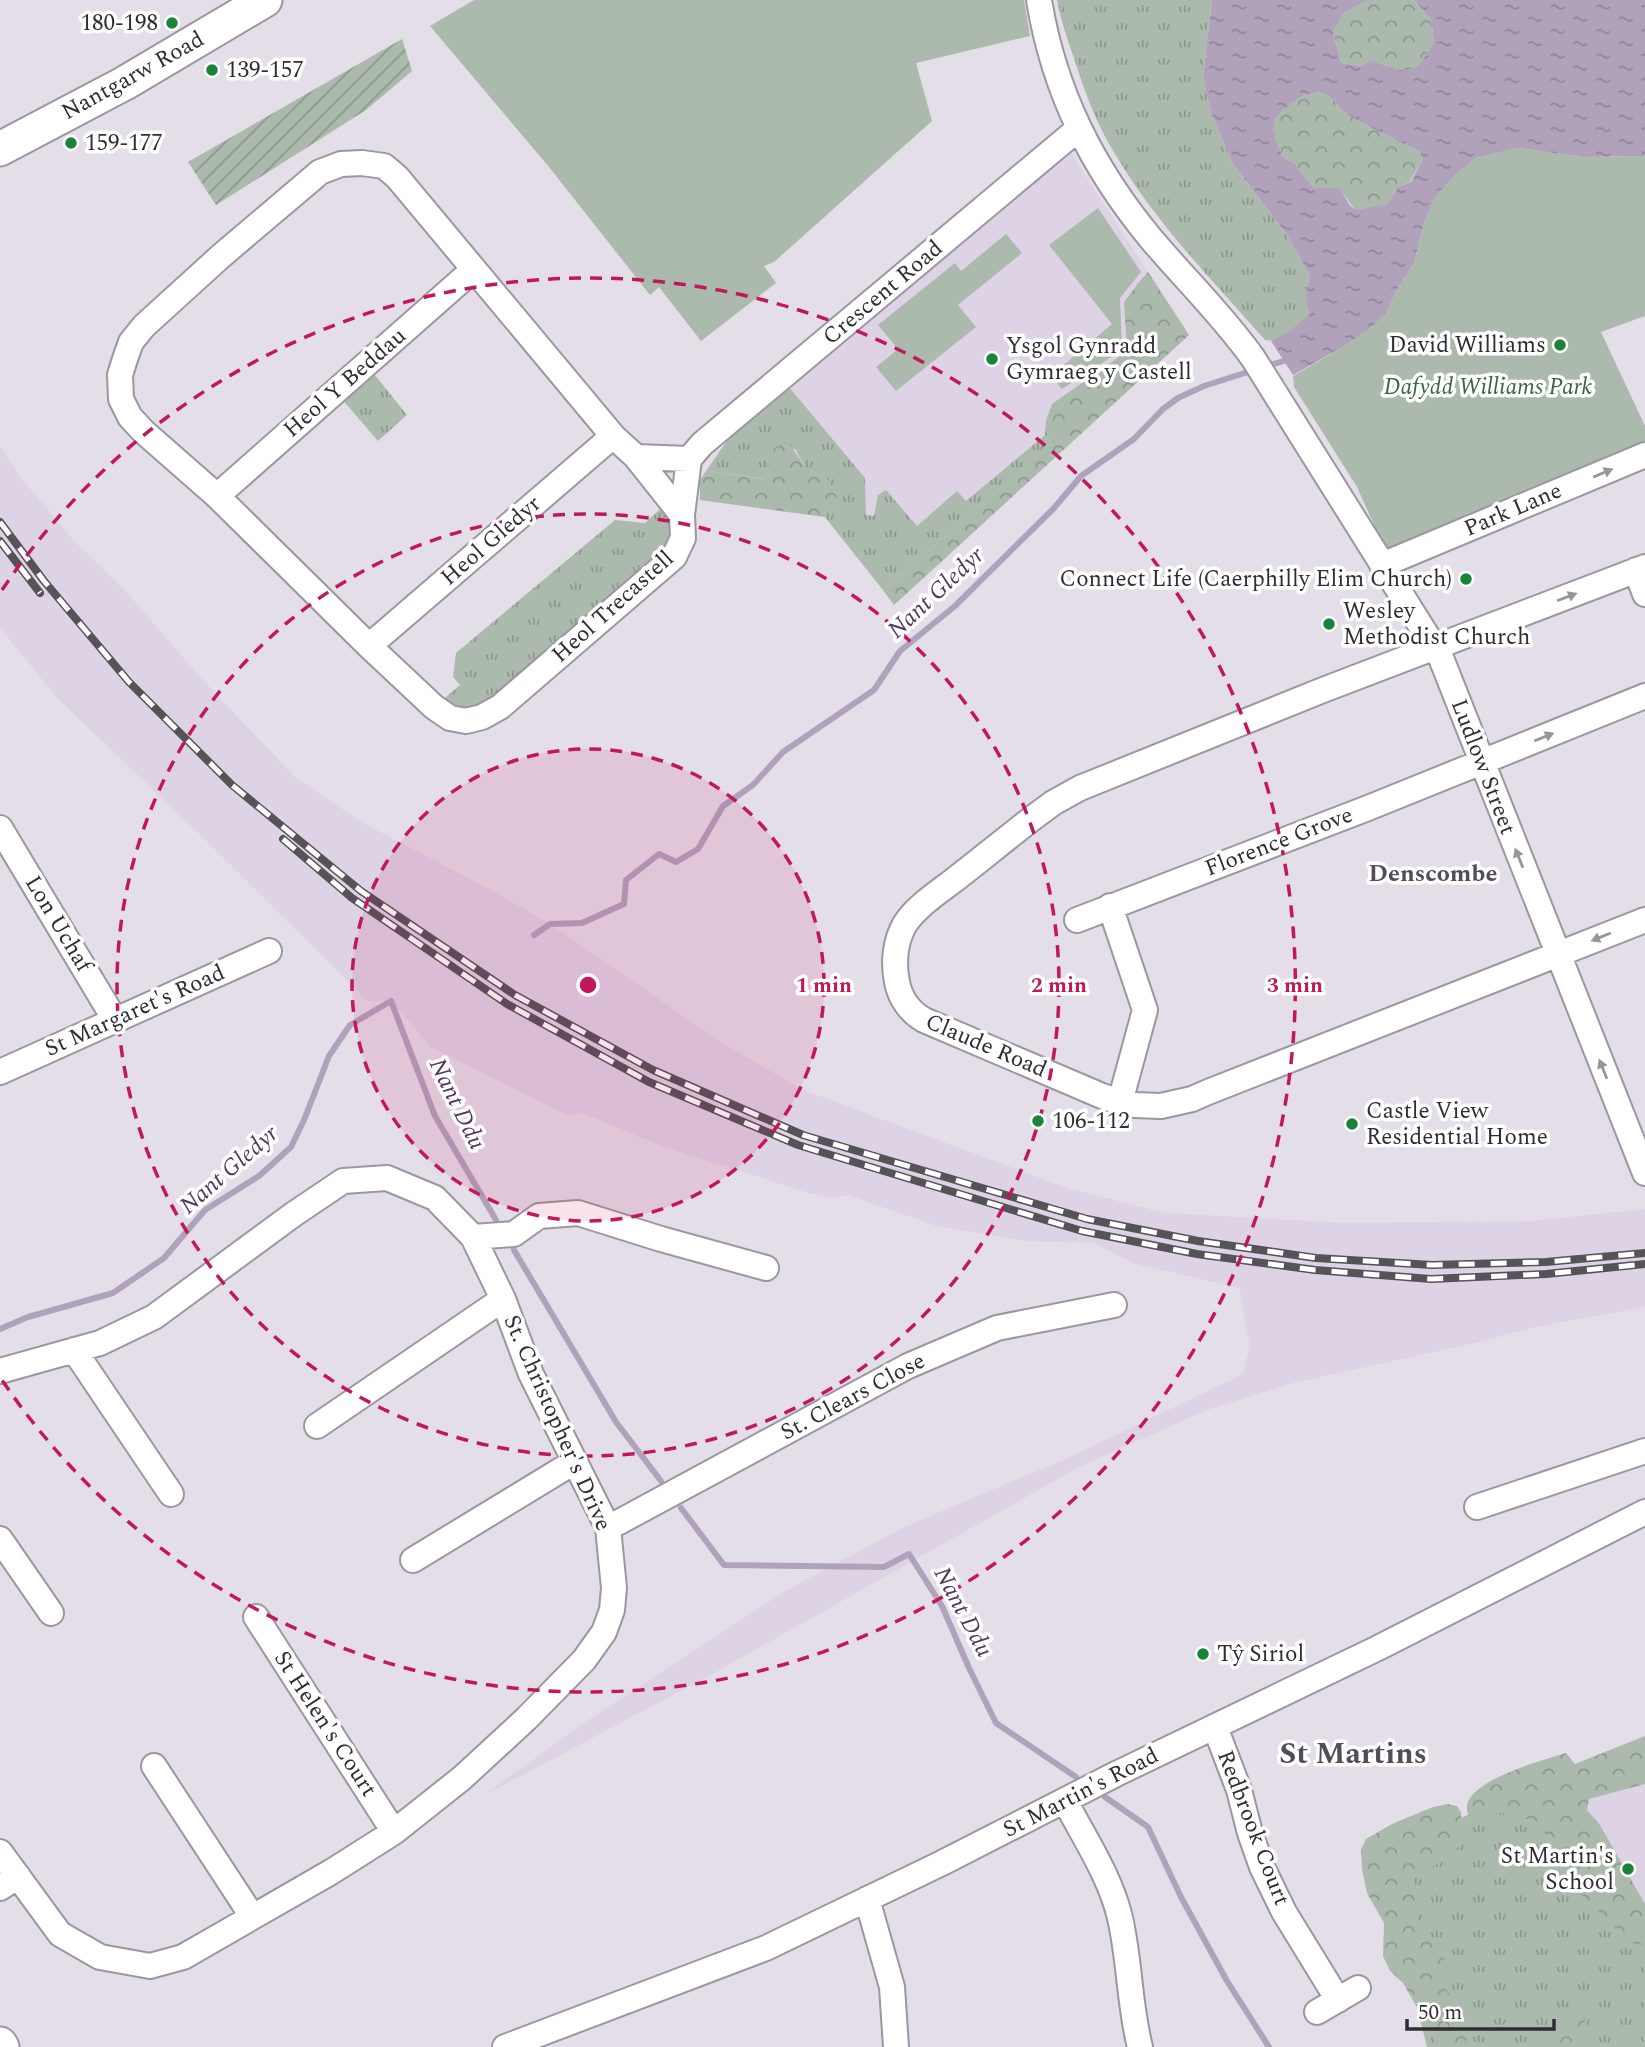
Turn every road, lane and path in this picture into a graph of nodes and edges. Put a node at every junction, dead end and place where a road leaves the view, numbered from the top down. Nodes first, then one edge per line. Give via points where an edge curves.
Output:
1 (265, 0) edge
2 (1040, 0) edge
3 (1078, 129) junction
4 (0, 149) edge
5 (473, 270) junction
6 (613, 436) junction
7 (1645, 455) edge
8 (636, 457) junction
9 (689, 459) junction
10 (217, 496) junction
11 (682, 515) junction
12 (1382, 565) junction
13 (1640, 568) edge
14 (1645, 594) edge
15 (369, 646) junction
16 (1434, 648) junction
17 (1645, 696) edge
18 (1481, 762) junction
19 (0, 828) edge
20 (1110, 906) junction
21 (1077, 920) dead end
22 (1645, 920) edge
23 (269, 951) dead end
24 (1557, 955) junction
25 (115, 1020) junction
26 (0, 1072) edge
27 (1120, 1102) junction
28 (1637, 1129) edge
29 (1645, 1173) edge
30 (473, 1237) junction
31 (766, 1268) dead end
32 (503, 1299) junction
33 (1114, 1306) dead end
34 (74, 1350) junction
35 (0, 1371) edge
36 (317, 1426) dead end
37 (1645, 1451) edge
38 (575, 1462) junction
39 (171, 1494) dead end
40 (1477, 1507) dead end
41 (1645, 1512) edge
42 (608, 1528) junction
43 (0, 1539) edge
44 (413, 1560) dead end
45 (51, 1613) dead end
46 (256, 1617) dead end
47 (1215, 1727) junction
48 (154, 1766) dead end
49 (1065, 1801) junction
50 (394, 1832) junction
51 (0, 1852) edge
52 (9, 1882) edge
53 (867, 1899) junction
54 (251, 1916) junction
55 (1338, 2000) dead end
56 (505, 2047) edge
57 (895, 2047) edge
58 (1140, 2047) edge

1 - 4 main road, Nantgarw Road via 125,83
2 - 3 street via 1045,36
3 - 9 street, Crescent Road
3 - 12 street, Ludlow Street via 1149,237 1220,315 1263,374
5 - 6 street, Heol Trecastell
5 - 10 street, Heol Y Beddau
5 - 10 street, Heol Trecastell via 397,177 384,166 362,163 320,172 221,256 144,326 131,342 120,375 121,399 130,417
6 - 8 street, Heol Trecastell
6 - 15 street, Heol Gledyr
12 -> 7 street, Park Lane
8 - 9 street
8 - 11 street, Heol Trecastell
9 - 11 street, Heol Trecastell
10 - 15 street, Heol Trecastell
11 - 15 street, Heol Trecastell via 683,538 674,557 500,707 482,717 450,718
12 - 16 street, Ludlow Street
13 - 14 street
16 -> 13 street, Claude Road
16 - 18 street, Ludlow Street
16 - 27 street, Claude Road via 1080,788 1034,817 905,924 894,969 898,988 915,1015
18 -> 17 street, Florence Grove
18 - 20 street, Florence Grove
24 -> 18 street, Ludlow Street
19 - 25 street, Lon Uchaf
20 - 21 street, Florence Grove
20 - 27 street via 1145,1010
22 -> 24 street, Claude Road
23 - 25 street, St Margaret's Road
24 - 27 street, Claude Road via 1192,1099 1161,1106
28 -> 24 street, Ludlow Street
25 - 26 street, St Margaret's Road
28 - 29 street, Ludlow Street
30 - 31 street via 514,1234 539,1216 578,1213
30 - 32 street, St. Christopher's Drive
30 - 34 street, St. Christopher's Drive via 435,1198 387,1178 343,1181 154,1317
32 - 36 street
32 - 38 street, St. Christopher's Drive via 531,1374
33 - 42 street, St. Clears Close via 997,1328 954,1345
34 - 35 street, St. Christopher's Drive
34 - 39 street
37 - 40 street
38 - 42 street, St. Christopher's Drive
38 - 44 street
41 - 47 street, St Martin's Road
42 - 50 street, St. Christopher's Drive via 614,1588 604,1632 584,1660 526,1719
43 - 45 street
46 - 50 street, St Helen's Court
47 - 49 street, St Martin's Road
47 - 55 street, Redbrook Court via 1262,1867
48 - 54 street
49 - 53 street, St Martin's Road
49 - 58 street via 1120,1915
50 - 54 street, St. Christopher's Drive
51 - 52 street, St. Christopher's Drive
52 - 54 street, St. Christopher's Drive via 60,1934 100,1957 150,1966 183,1957
53 - 56 street, St Martin's Road via 766,1948
53 - 57 street via 892,1987

